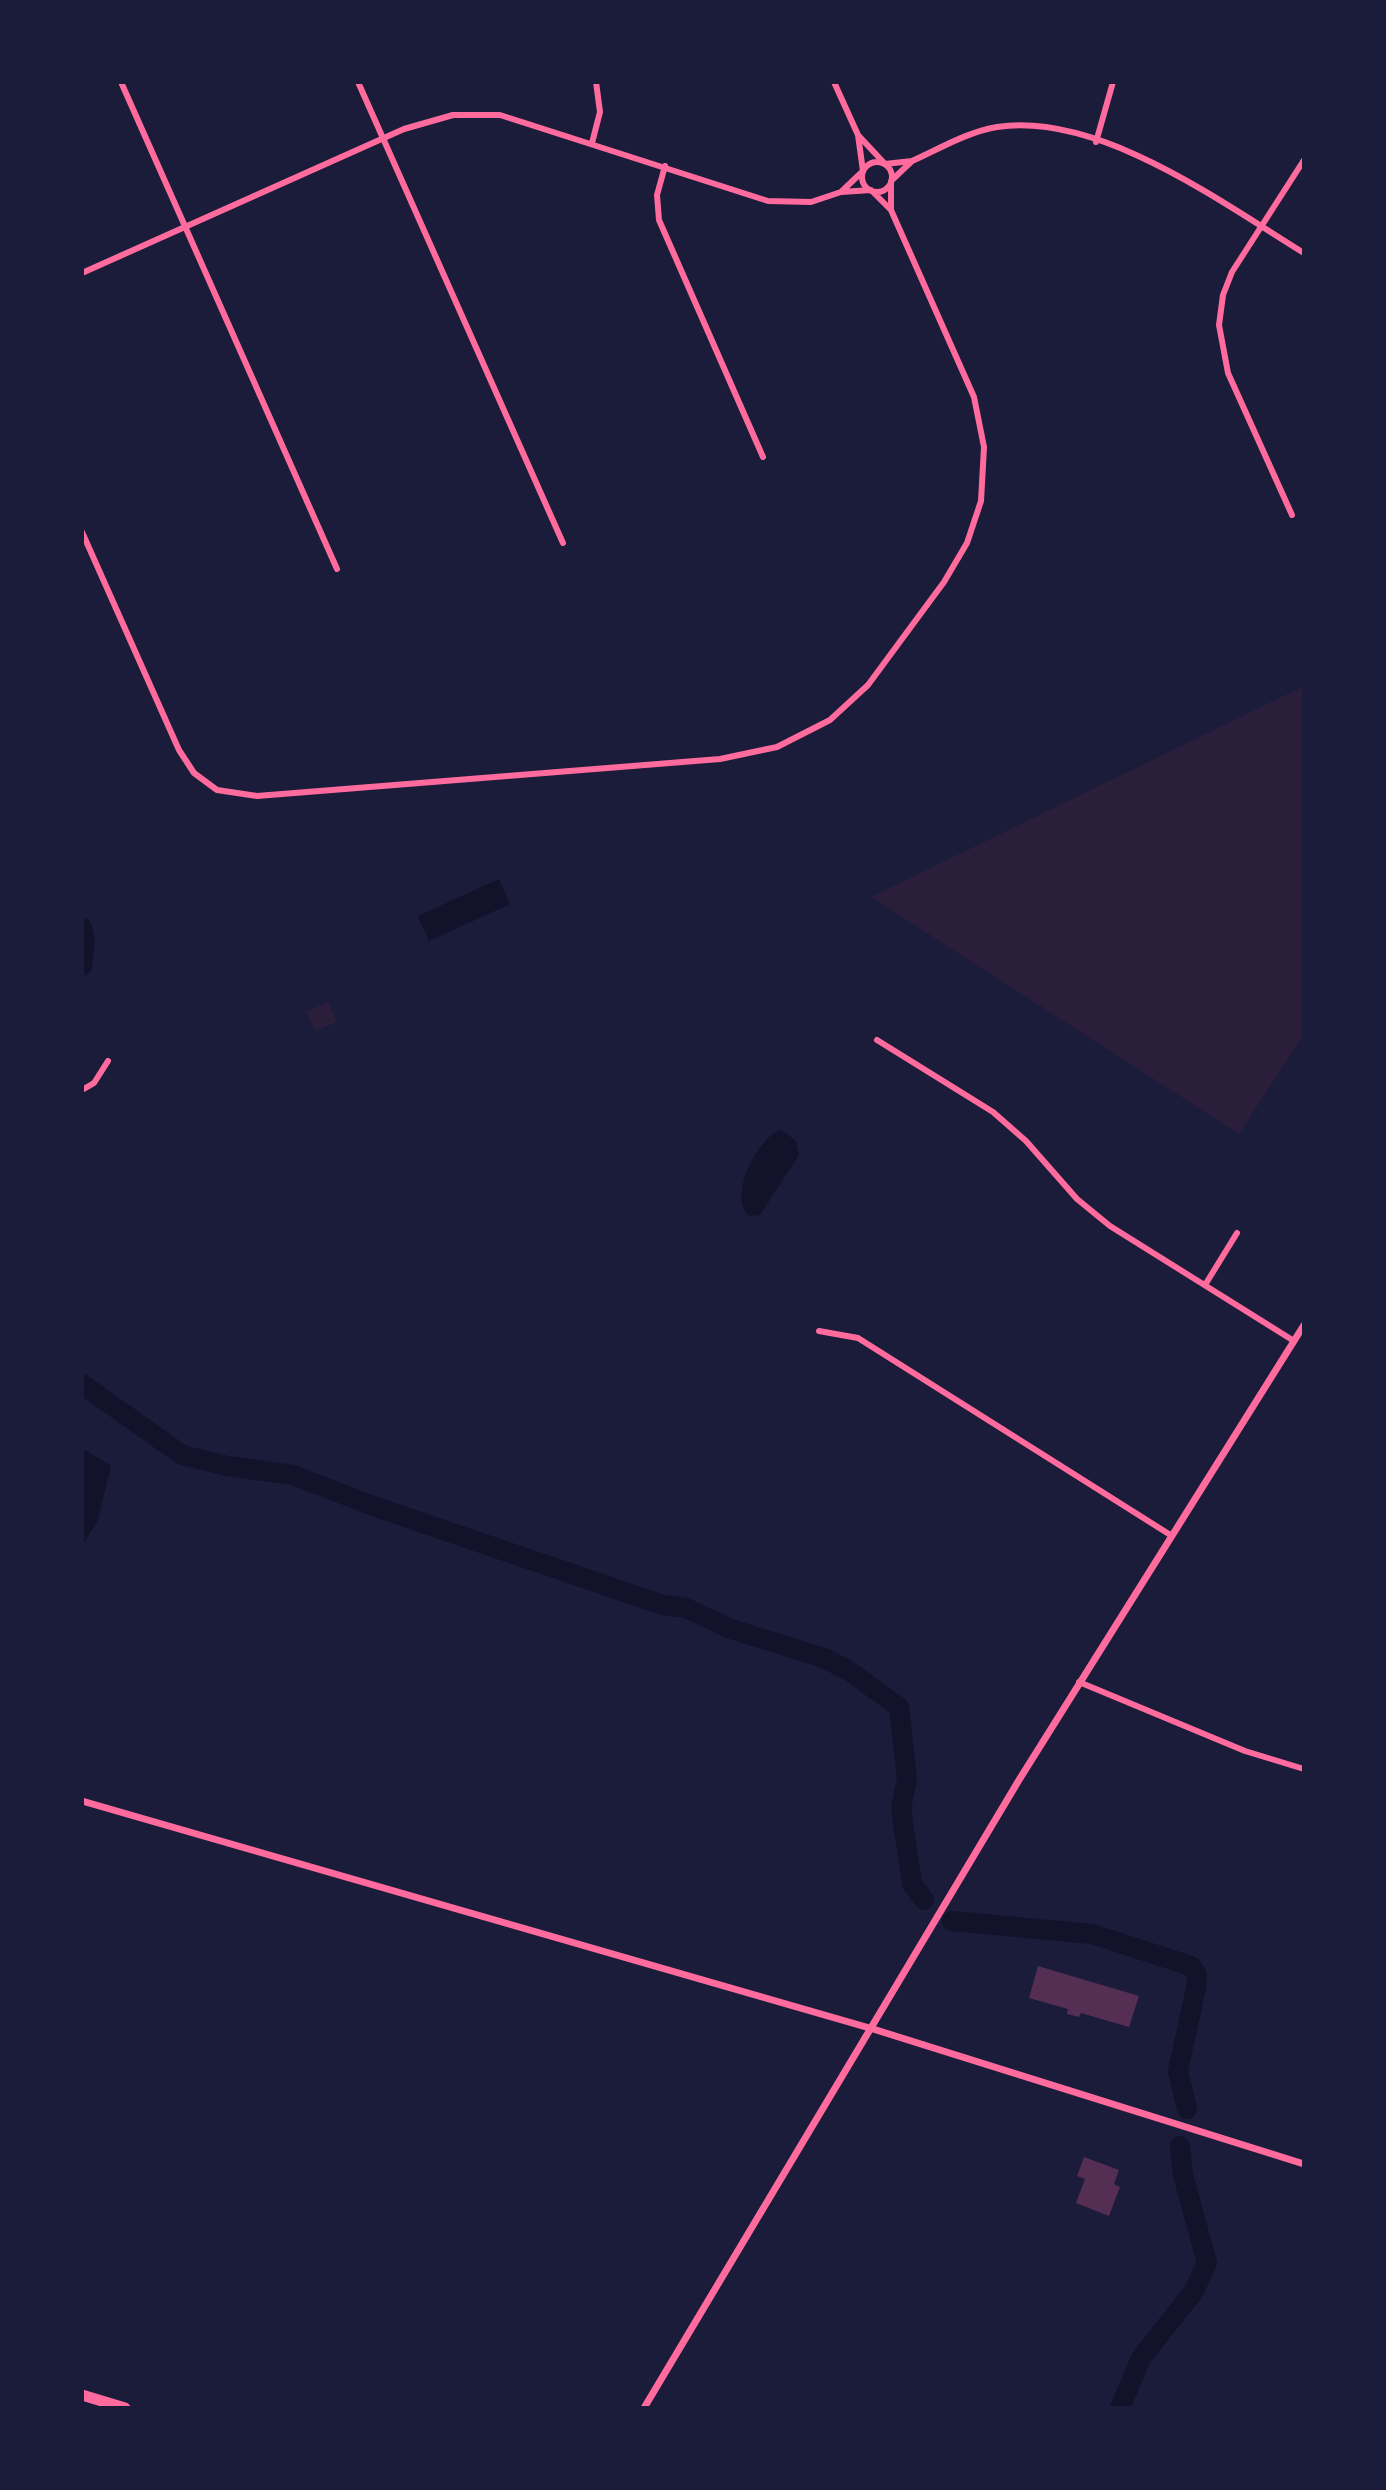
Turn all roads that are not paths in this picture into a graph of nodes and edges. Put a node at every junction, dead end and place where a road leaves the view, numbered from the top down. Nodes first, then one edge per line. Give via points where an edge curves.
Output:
1 (121, 82) edge
2 (358, 82) edge
3 (596, 82) edge
4 (834, 82) edge
5 (1113, 82) edge
6 (858, 135) junction
7 (384, 138) junction
8 (1096, 142) junction
9 (592, 143) junction
10 (1304, 160) edge
11 (912, 161) junction
12 (885, 164) junction
13 (665, 166) junction
14 (863, 171) junction
15 (891, 181) junction
16 (871, 190) junction
17 (841, 192) junction
18 (891, 210) junction
19 (185, 227) junction
20 (1261, 227) junction
21 (1304, 253) edge
22 (82, 273) edge
23 (763, 457) dead end
24 (1292, 515) dead end
25 (82, 532) edge
26 (563, 543) dead end
27 (337, 569) dead end
28 (877, 1040) dead end
29 (108, 1061) dead end
30 (82, 1090) edge
31 (1237, 1233) dead end
32 (1205, 1285) junction
33 (1304, 1325) edge
34 (819, 1331) dead end
35 (1294, 1341) junction
36 (1172, 1536) junction
37 (1079, 1682) junction
38 (1304, 1769) edge
39 (82, 1801) edge
40 (873, 2029) junction
41 (1304, 2164) edge
42 (82, 2395) edge
43 (125, 2408) edge
44 (644, 2408) edge

1 - 19 street
2 - 7 street
3 - 9 street via 600,112
4 - 6 street
5 - 8 street
6 - 12 street
6 - 14 street
7 - 9 street via 440,117 480,113 508,116
7 - 19 street
7 - 26 street
8 - 11 street via 1042,127 1013,126 973,134
8 - 20 street via 1160,164
9 - 13 street
10 - 20 street
11 - 12 street
11 - 15 street
12 - 14 street via 870,163
12 - 15 street
13 - 17 street via 778,202 811,202
13 - 23 street via 657,195 663,231
14 - 16 street via 862,181
14 - 17 street
15 - 16 street via 882,191
15 - 18 street
16 - 17 street
16 - 18 street
18 - 25 street via 974,397 984,447 981,501 961,556 868,685 830,720 791,742 720,759 362,789 257,796 217,790 194,773 179,750
19 - 22 street
19 - 27 street
20 - 21 street
20 - 24 street via 1228,281 1220,332 1228,373
28 - 32 street via 993,1112 1099,1218
29 - 30 street via 94,1083
31 - 32 street
32 - 35 street
33 - 35 street
34 - 36 street via 858,1338
35 - 36 street
36 - 37 street
37 - 38 street via 1245,1751
37 - 40 street
39 - 40 street
40 - 41 street
40 - 44 street
42 - 43 highway

